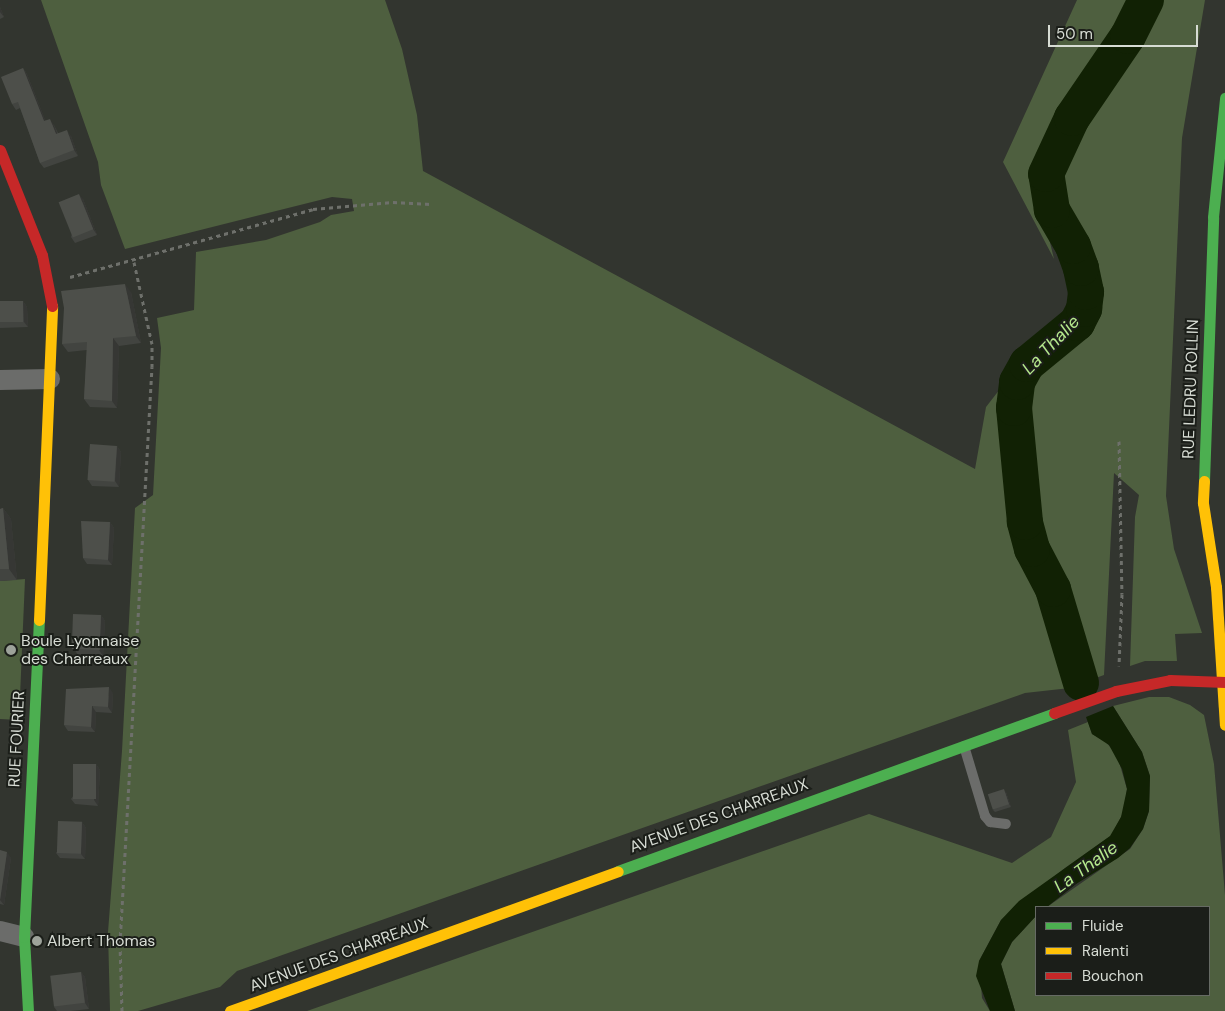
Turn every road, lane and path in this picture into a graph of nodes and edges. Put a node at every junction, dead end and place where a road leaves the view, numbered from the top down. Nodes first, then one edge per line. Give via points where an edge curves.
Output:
1 (1225, 98) edge
2 (0, 150) edge
3 (431, 204) dead end
4 (134, 262) junction
5 (50, 283) junction
6 (50, 379) junction
7 (0, 380) edge
8 (1119, 441) dead end
9 (1223, 682) edge
10 (1121, 690) junction
11 (1225, 725) edge
12 (964, 745) junction
13 (1006, 824) dead end
14 (0, 932) edge
15 (24, 936) junction
16 (28, 1011) edge
17 (122, 1011) edge
18 (230, 1011) edge

1 - 9 main road, RUE LEDRU ROLLIN via 1214,217 1203,503 1216,587
2 - 5 main road, RUE FOURIER
3 - 4 path via 393,202 313,209
4 - 5 path
4 - 17 path via 152,344 152,367 120,944
5 - 6 main road, RUE FOURIER via 54,315
6 - 7 street
6 - 15 main road, RUE FOURIER
8 - 10 path
9 - 10 main road, AVENUE DES CHARREAUX via 1170,680
9 - 11 main road, RUE LEDRU ROLLIN
10 - 12 main road, AVENUE DES CHARREAUX
12 - 13 lane via 985,816 990,822
12 - 18 main road, AVENUE DES CHARREAUX
14 - 15 street
15 - 16 main road, RUE FOURIER

